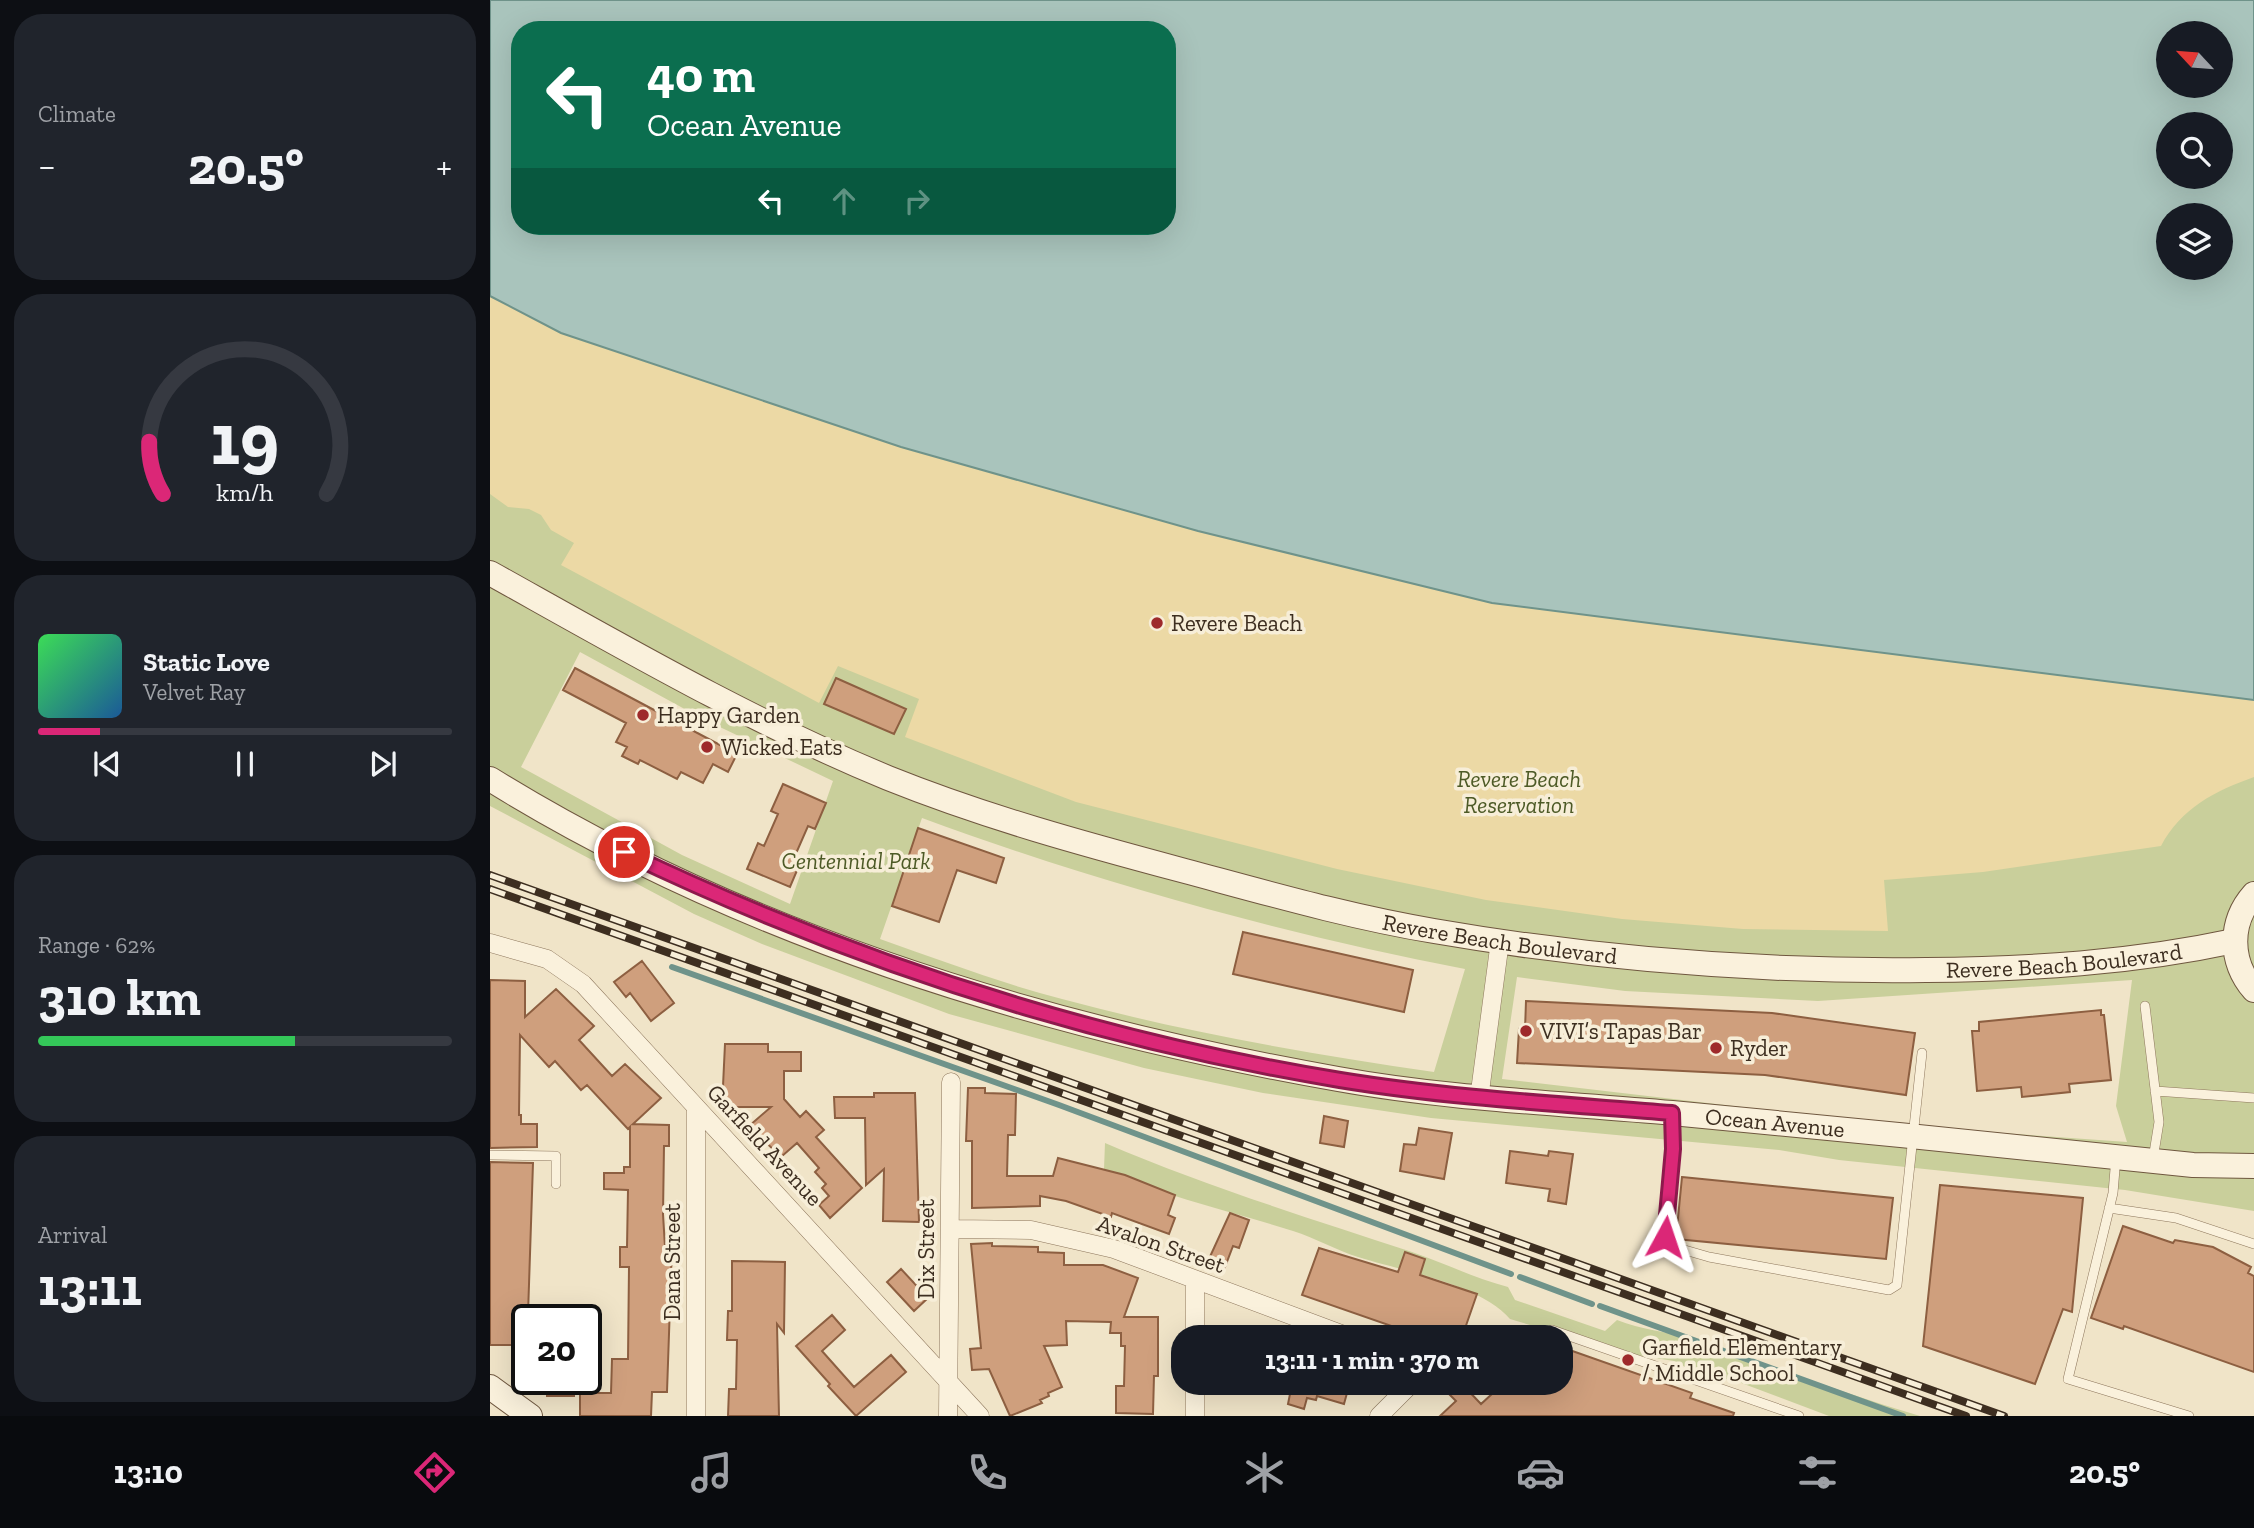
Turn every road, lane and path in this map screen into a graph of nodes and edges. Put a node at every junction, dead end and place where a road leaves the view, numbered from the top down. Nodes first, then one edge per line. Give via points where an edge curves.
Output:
1 (493, 582) edge
2 (490, 779) edge
3 (2254, 894) edge
4 (1500, 941) junction
5 (2234, 941) junction
6 (490, 943) edge
7 (2254, 990) edge
8 (2145, 1006) dead end
9 (1922, 1053) dead end
10 (951, 1082) dead end
11 (2155, 1091) junction
12 (2254, 1098) edge
13 (1479, 1099) junction
14 (696, 1108) junction
15 (1672, 1113) junction
16 (1913, 1136) junction
17 (490, 1155) edge
18 (2116, 1156) junction
19 (2152, 1161) junction
20 (2193, 1165) junction
21 (2254, 1166) edge
22 (2254, 1183) edge
23 (556, 1184) dead end
24 (2109, 1208) junction
25 (951, 1229) junction
26 (2254, 1244) edge
27 (1195, 1281) junction
28 (1195, 1325) edge
29 (1316, 1325) edge
30 (1573, 1337) edge
31 (949, 1379) junction
32 (490, 1387) edge
33 (1195, 1395) edge
34 (1400, 1395) edge
35 (530, 1416) edge
36 (696, 1416) edge
37 (948, 1416) edge
38 (980, 1416) edge
39 (1195, 1416) edge
40 (1379, 1416) edge
41 (1799, 1416) edge
42 (2189, 1416) edge

1 - 4 main road, Revere Beach Boulevard via 793,736 916,789 1040,832 1256,890 1430,930
2 - 13 main road, Ocean Avenue via 624,852 723,898 931,979 1073,1021 1214,1054 1340,1080
3 - 5 main road via 2243,908
4 - 5 main road, Revere Beach Boulevard via 1679,964 1868,971 2038,969 2178,953
4 - 13 street
5 - 7 main road via 2241,972
6 - 14 street, Garfield Avenue via 547,959 583,984
8 - 11 lane
9 - 16 lane
10 - 25 street, Dix Street
11 - 12 lane
11 - 19 lane via 2159,1122
13 - 15 main road, Ocean Avenue
14 - 31 street, Garfield Avenue
14 - 36 street, Dana Street
15 - 16 main road, Ocean Avenue
15 - 16 lane via 1665,1237 1671,1246 1889,1290 1897,1285
16 - 18 main road, Ocean Avenue
17 - 23 lane via 556,1156
18 - 19 main road, Ocean Avenue
18 - 24 lane
19 - 20 main road, Ocean Avenue
20 - 21 main road, Ocean Avenue
20 - 22 main road, Ocean Avenue
24 - 26 lane via 2176,1218
24 - 42 lane via 2068,1379
25 - 27 street, Avalon Street via 1031,1230 1114,1249
25 - 31 street, Dix Street
27 - 28 street
27 - 29 street, Avalon Street
30 - 41 lane
31 - 37 street, Dix Street
31 - 38 street, Garfield Avenue
32 - 35 main road
33 - 39 street
34 - 40 street

